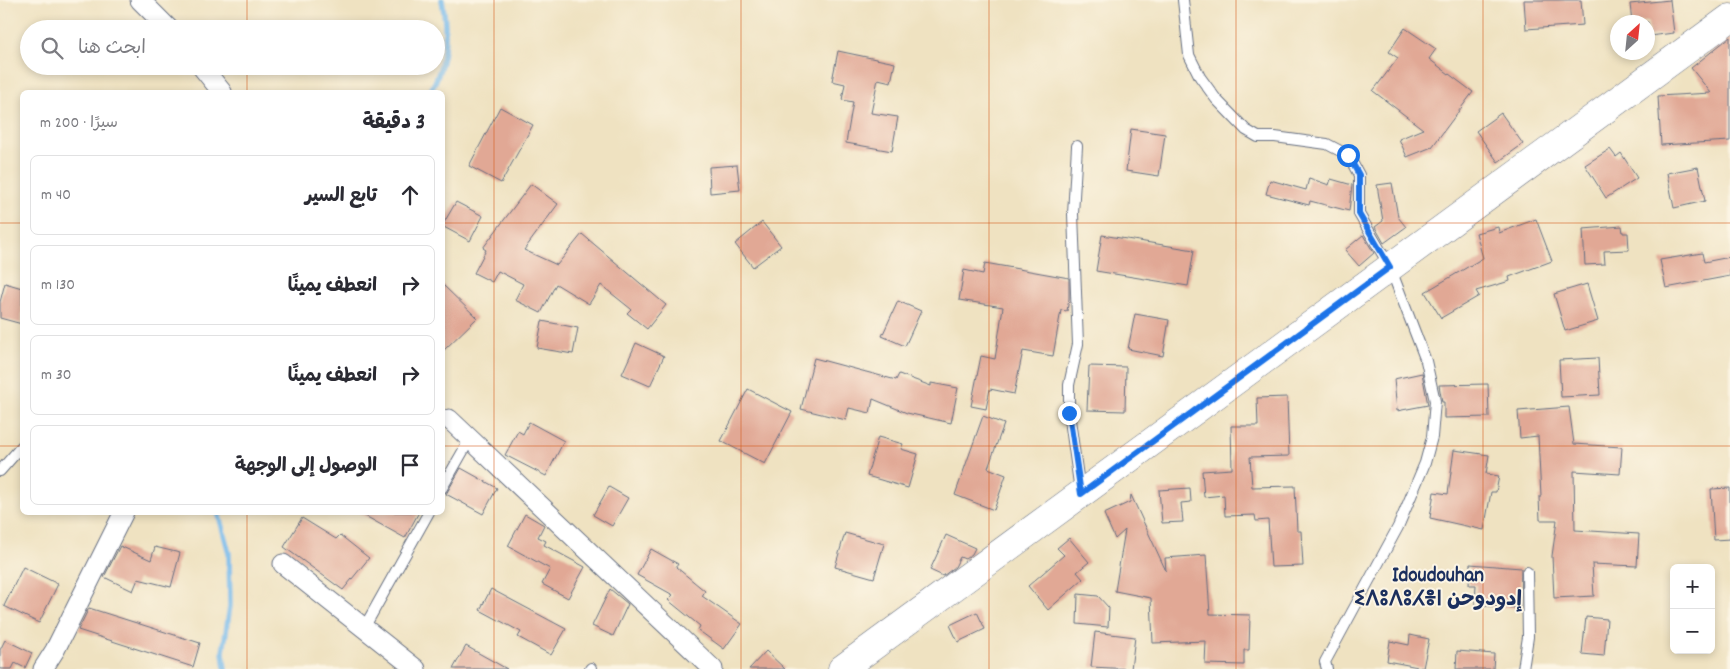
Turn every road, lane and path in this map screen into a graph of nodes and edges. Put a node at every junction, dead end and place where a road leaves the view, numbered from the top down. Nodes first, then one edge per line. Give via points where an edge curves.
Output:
1 (140, 0) edge
2 (1183, 0) edge
3 (1730, 18) edge
4 (160, 20) edge
5 (208, 75) edge
6 (220, 90) edge
7 (1077, 146) dead end
8 (1390, 267) junction
9 (449, 419) dead end
10 (470, 439) junction
11 (20, 448) edge
12 (0, 471) edge
13 (445, 483) edge
14 (1081, 494) junction
15 (122, 515) edge
16 (426, 515) edge
17 (283, 564) dead end
18 (1527, 572) dead end
19 (364, 628) junction
20 (43, 669) edge
21 (416, 669) edge
22 (713, 669) edge
23 (842, 669) edge
24 (1327, 669) edge
25 (1523, 669) edge

1 - 4 street
2 - 8 lane via 1189,56 1216,99 1246,130 1258,137 1327,144 1348,155 1359,175 1359,214
3 - 8 street
5 - 6 street
7 - 14 lane via 1074,214 1078,344 1069,385 1069,413
8 - 14 street
8 - 24 lane via 1426,361 1435,401 1432,437 1425,463 1398,527 1325,662
9 - 10 street
10 - 13 lane
10 - 22 street
11 - 12 lane
14 - 23 street
15 - 20 street
16 - 19 lane
17 - 19 street
18 - 25 lane via 1528,637
19 - 21 street

